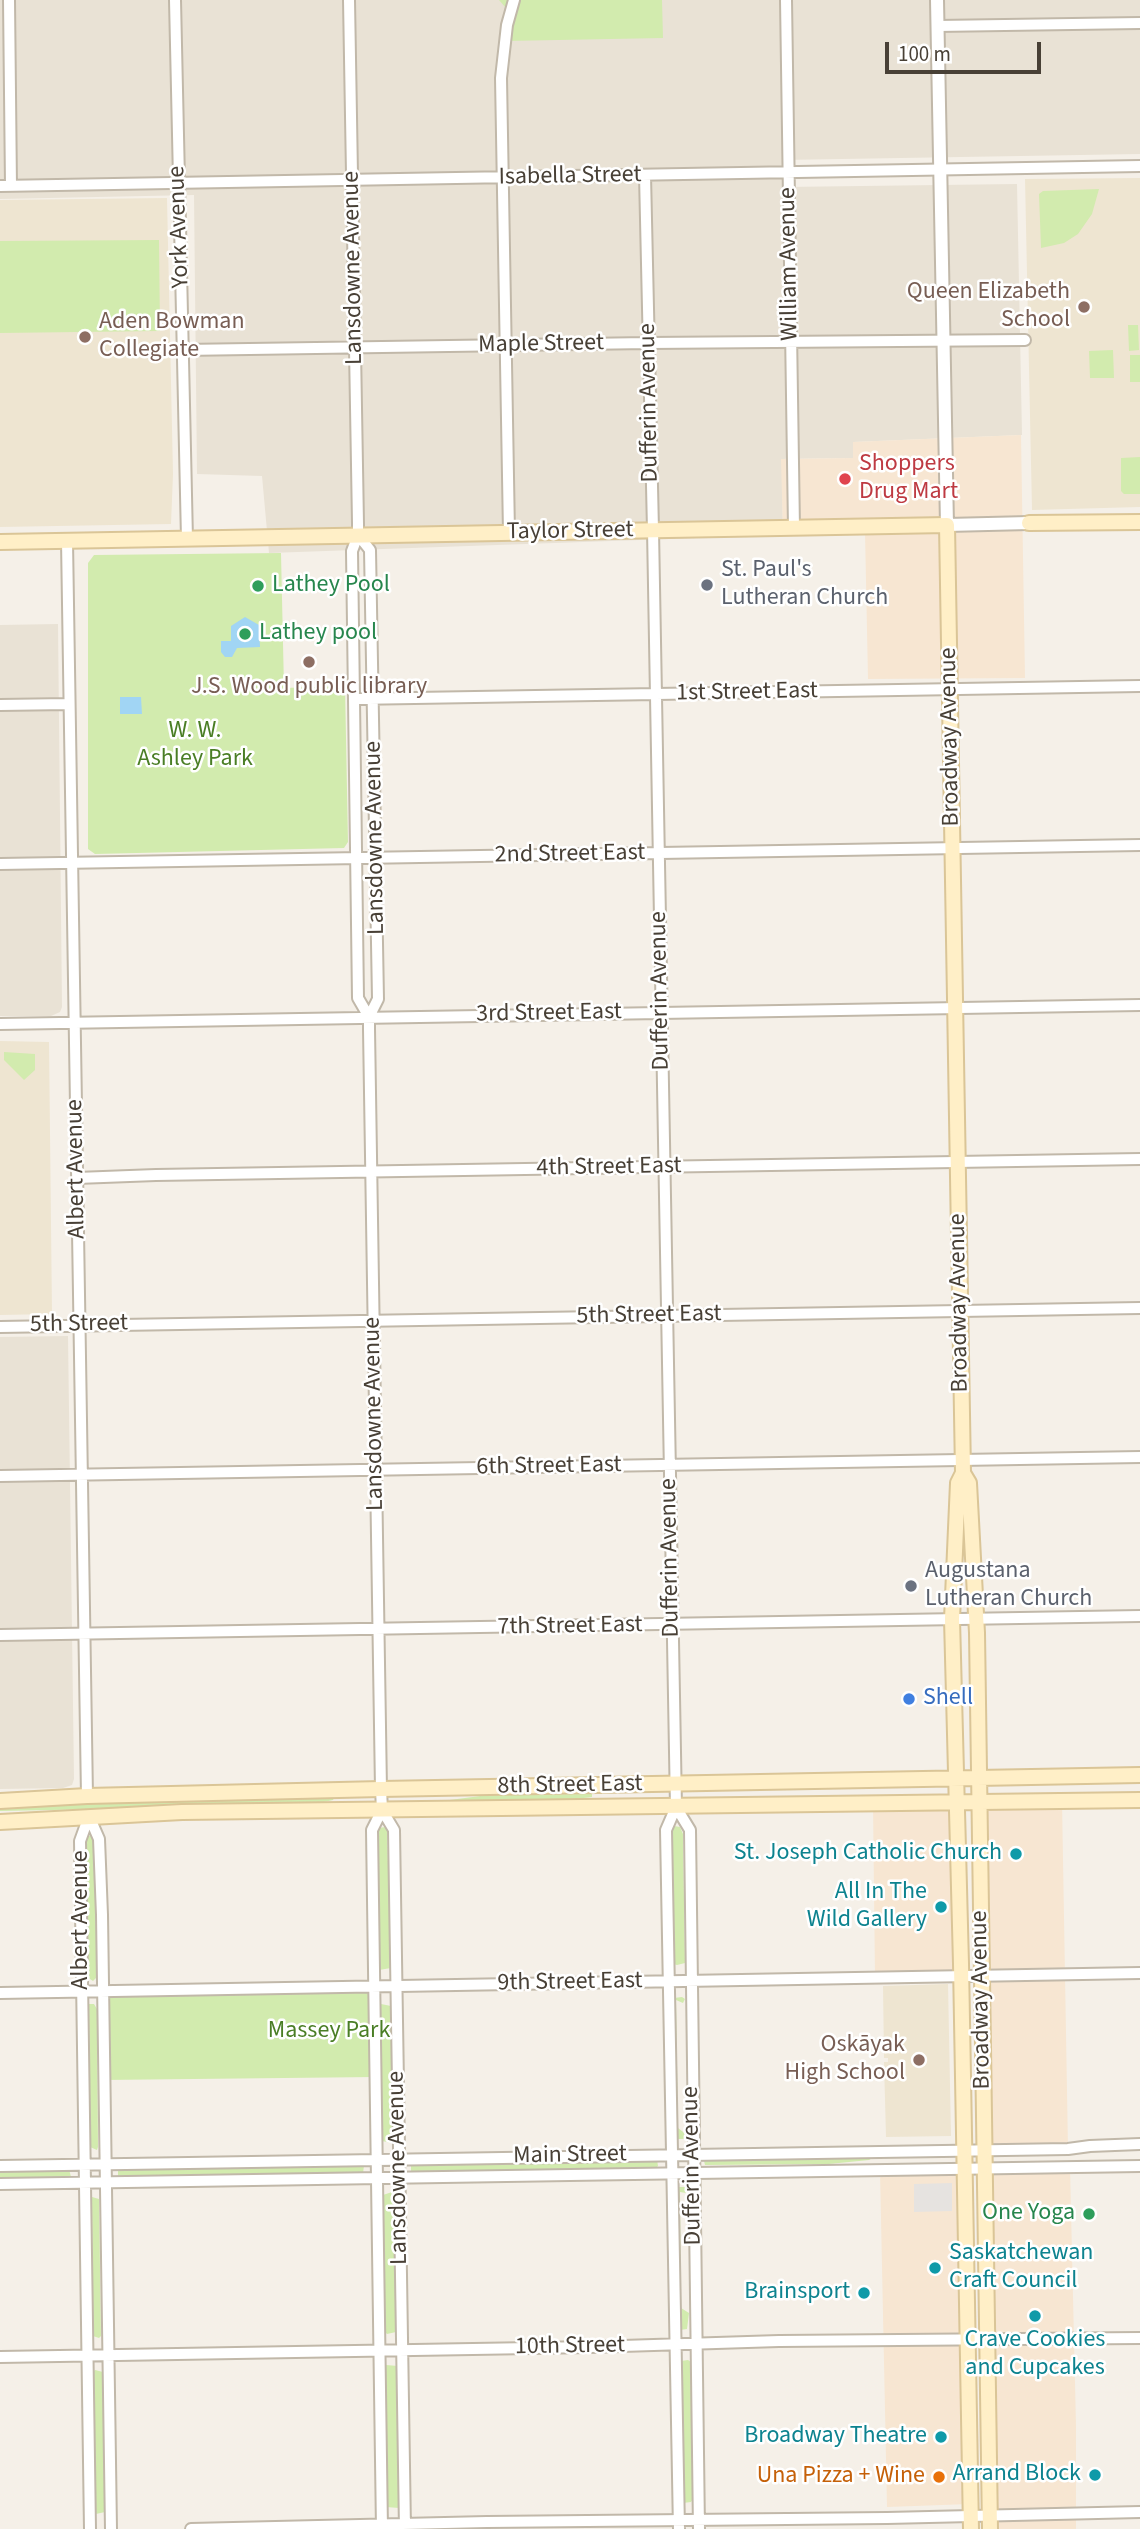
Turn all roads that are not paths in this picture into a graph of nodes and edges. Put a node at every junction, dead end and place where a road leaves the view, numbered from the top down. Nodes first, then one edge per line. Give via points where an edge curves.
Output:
1 (9, 0) edge
2 (175, 0) edge
3 (349, 0) edge
4 (514, 0) edge
5 (786, 0) edge
6 (937, 0) edge
7 (1140, 23) edge
8 (937, 26) junction
9 (1140, 166) edge
10 (940, 169) junction
11 (788, 173) junction
12 (645, 176) junction
13 (503, 177) junction
14 (353, 180) junction
15 (178, 183) junction
16 (6, 186) edge
17 (1025, 340) dead end
18 (943, 341) junction
19 (648, 342) junction
20 (792, 343) junction
21 (506, 346) junction
22 (356, 348) junction
23 (183, 350) junction
24 (1140, 522) edge
25 (1030, 523) joint
26 (947, 525) junction
27 (794, 528) junction
28 (653, 530) junction
29 (509, 533) junction
30 (358, 535) junction
31 (187, 539) junction
32 (67, 541) junction
33 (0, 542) edge
34 (1140, 686) edge
35 (951, 689) junction
36 (655, 694) junction
37 (354, 699) junction
38 (373, 699) junction
39 (68, 704) junction
40 (0, 705) edge
41 (1140, 845) edge
42 (953, 848) junction
43 (659, 854) junction
44 (356, 858) junction
45 (376, 858) junction
46 (0, 864) edge
47 (72, 864) junction
48 (1140, 1005) edge
49 (956, 1008) junction
50 (661, 1012) junction
51 (369, 1017) junction
52 (75, 1023) junction
53 (0, 1024) edge
54 (1140, 1158) edge
55 (958, 1161) junction
56 (664, 1167) junction
57 (370, 1171) junction
58 (77, 1178) junction
59 (1140, 1308) edge
60 (960, 1311) junction
61 (667, 1315) junction
62 (373, 1320) junction
63 (157, 1324) joint
64 (79, 1325) junction
65 (0, 1327) edge
66 (1140, 1457) edge
67 (669, 1465) junction
68 (963, 1466) junction
69 (376, 1470) junction
70 (82, 1475) junction
71 (0, 1476) edge
72 (1140, 1616) edge
73 (977, 1618) junction
74 (952, 1619) junction
75 (672, 1625) junction
76 (379, 1629) junction
77 (84, 1633) junction
78 (0, 1634) edge
79 (1140, 1775) edge
80 (979, 1778) junction
81 (957, 1779) junction
82 (675, 1784) junction
83 (381, 1789) junction
84 (87, 1796) junction
85 (1140, 1800) edge
86 (0, 1801) edge
87 (958, 1803) junction
88 (978, 1803) junction
89 (676, 1807) junction
90 (382, 1810) junction
91 (89, 1816) junction
92 (0, 1822) edge
93 (1140, 1973) edge
94 (982, 1975) junction
95 (961, 1976) junction
96 (669, 1981) junction
97 (691, 1981) junction
98 (374, 1986) junction
99 (396, 1986) junction
100 (82, 1992) junction
101 (103, 1992) junction
102 (0, 1993) edge
103 (1140, 2144) edge
104 (964, 2151) junction
105 (985, 2151) junction
106 (672, 2155) junction
107 (693, 2155) junction
108 (399, 2158) junction
109 (377, 2159) junction
110 (85, 2165) junction
111 (104, 2165) junction
112 (0, 2166) edge
113 (1140, 2166) edge
114 (964, 2169) junction
115 (985, 2169) junction
116 (693, 2173) junction
117 (672, 2174) junction
118 (377, 2178) junction
119 (400, 2178) junction
120 (105, 2182) junction
121 (85, 2183) junction
122 (0, 2184) edge
123 (1140, 2338) edge
124 (968, 2339) junction
125 (987, 2339) junction
126 (696, 2343) junction
127 (676, 2345) junction
128 (380, 2350) junction
129 (403, 2350) junction
130 (88, 2355) junction
131 (107, 2355) junction
132 (0, 2357) edge
133 (1140, 2512) edge
134 (990, 2522) edge
135 (971, 2523) edge
136 (678, 2524) edge
137 (699, 2524) edge
138 (382, 2526) edge
139 (405, 2526) edge
140 (90, 2529) edge
141 (111, 2529) edge
142 (191, 2529) edge

1 - 16 street
2 - 15 street, York Avenue
3 - 14 street, Lansdowne Avenue
4 - 13 street via 501,78
5 - 11 street, William Avenue
6 - 8 street, Broadway Avenue
7 - 8 street
8 - 10 street, Broadway Avenue
9 - 10 street, Isabella Street
10 - 11 street, Isabella Street
10 - 18 street, Broadway Avenue
11 - 12 street, Isabella Street
11 - 20 street, William Avenue
12 - 13 street, Isabella Street
12 - 19 street, Dufferin Avenue
13 - 14 street, Isabella Street
13 - 21 street
14 - 15 street, Isabella Street
14 - 22 street, Lansdowne Avenue
15 - 16 street, Isabella Street
15 - 23 street, York Avenue
17 - 18 street, Maple Street
18 - 20 street, Maple Street
18 - 26 street, Broadway Avenue
19 - 20 street, Maple Street
19 - 21 street, Maple Street
19 - 28 street, Dufferin Avenue
20 - 27 street, William Avenue
21 - 22 street, Maple Street
21 - 29 street
22 - 23 street, Maple Street
22 - 30 street, Lansdowne Avenue
23 - 31 street, York Avenue
24 - 25 main road, Taylor Street
25 - 26 street, Taylor Street
26 - 27 main road, Taylor Street
26 - 35 main road, Broadway Avenue
27 - 28 main road, Taylor Street
28 - 29 main road, Taylor Street
28 - 36 street, Dufferin Avenue
29 - 30 main road, Taylor Street
30 - 31 main road, Taylor Street
30 - 37 street, Lansdowne Avenue via 352,551
30 - 38 street, Lansdowne Avenue via 370,550
31 - 32 main road, Taylor Street
32 - 33 main road, Taylor Street
32 - 39 street, Albert Avenue
34 - 35 street, 1st Street East
35 - 36 street, 1st Street East
35 - 42 main road, Broadway Avenue
36 - 38 street, 1st Street East
36 - 43 street, Dufferin Avenue
37 - 38 street, 1st Street East
37 - 44 street, Lansdowne Avenue
38 - 45 street, Lansdowne Avenue
39 - 40 street
39 - 47 street, Albert Avenue
41 - 42 street, 2nd Street East
42 - 43 street, 2nd Street East
42 - 49 main road, Broadway Avenue
43 - 45 street, 2nd Street East
43 - 50 street, Dufferin Avenue
44 - 45 street, 2nd Street East
44 - 47 street, 2nd Street East
44 - 51 street, Lansdowne Avenue via 358,999
45 - 51 street, Lansdowne Avenue via 378,999
46 - 47 street, 2nd Street East
47 - 52 street, Albert Avenue
48 - 49 street, 3rd Street East
49 - 50 street, 3rd Street East
49 - 55 main road, Broadway Avenue
50 - 51 street, 3rd Street East
50 - 56 street, Dufferin Avenue
51 - 52 street, 3rd Street East
51 - 57 street, Lansdowne Avenue
52 - 53 street, 3rd Street East
52 - 58 street, Albert Avenue
54 - 55 street, 4th Street East
55 - 56 street, 4th Street East
55 - 60 main road, Broadway Avenue
56 - 57 street, 4th Street East
56 - 61 street, Dufferin Avenue
57 - 58 street, 4th Street East
57 - 62 street, Lansdowne Avenue
58 - 64 street, Albert Avenue
59 - 60 street, 5th Street East
60 - 61 street, 5th Street East
60 - 68 main road, Broadway Avenue
61 - 62 street, 5th Street East
61 - 67 street, Dufferin Avenue
62 - 63 street, 5th Street East
62 - 69 street, Lansdowne Avenue
63 - 64 street, 5th Street
64 - 65 street, 5th Street
64 - 70 street, Albert Avenue
66 - 68 street, 6th Street East
67 - 68 street, 6th Street East
67 - 69 street, 6th Street East
67 - 75 street, Dufferin Avenue
68 - 73 main road, Broadway Avenue via 969,1483
68 - 74 main road, Broadway Avenue via 958,1483
69 - 70 street, 6th Street East
69 - 76 street, Lansdowne Avenue
70 - 71 street, 6th Street East
70 - 77 street, Albert Avenue
72 - 73 street, 7th Street East
73 - 74 street, 7th Street East
73 - 80 main road, Broadway Avenue
74 - 75 street, 7th Street East
74 - 81 main road, Broadway Avenue
75 - 76 street, 7th Street East
75 - 82 street, Dufferin Avenue
76 - 77 street, 7th Street East
76 - 83 street, Lansdowne Avenue
77 - 78 street, 7th Street East
77 - 84 street, Albert Avenue
79 - 80 main road, 8th Street East
80 - 81 main road, 8th Street East
80 - 88 main road, Broadway Avenue
81 - 82 main road, 8th Street East
81 - 87 main road, Broadway Avenue
82 - 83 main road, 8th Street East
82 - 89 street, Dufferin Avenue
83 - 84 main road, 8th Street East
83 - 90 street, Lansdowne Avenue
84 - 86 main road, 8th Street East
85 - 88 main road, 8th Street East
87 - 88 main road, 8th Street East
87 - 89 main road, 8th Street East
87 - 95 main road, Broadway Avenue
88 - 94 main road, Broadway Avenue
89 - 90 main road, 8th Street East
89 - 96 street, Dufferin Avenue via 666,1830
89 - 97 street, Dufferin Avenue via 690,1830
90 - 91 main road, 8th Street East
90 - 98 street, Lansdowne Avenue via 372,1830
90 - 99 street, Lansdowne Avenue via 394,1830
91 - 92 main road, 8th Street East
91 - 100 street, Albert Avenue via 80,1841
91 - 101 street, Albert Avenue via 99,1839
93 - 94 street, 9th Street East
94 - 95 street, 9th Street East
94 - 105 main road, Broadway Avenue
95 - 97 street, 9th Street East
95 - 104 main road, Broadway Avenue
96 - 97 street, 9th Street East
96 - 99 street, 9th Street East
96 - 106 street, Dufferin Avenue
97 - 107 street, Dufferin Avenue
98 - 99 street, 9th Street East
98 - 101 street, 9th Street East
98 - 109 street, Lansdowne Avenue
99 - 108 street, Lansdowne Avenue
100 - 101 street, 9th Street East
100 - 102 street, 9th Street East
100 - 110 street, Albert Avenue
101 - 111 street, Albert Avenue
103 - 105 street, Main Street
104 - 105 street, Main Street
104 - 107 street, Main Street
104 - 114 main road, Broadway Avenue
105 - 115 main road, Broadway Avenue
106 - 107 street, Main Street
106 - 108 street, Main Street
106 - 117 street, Dufferin Avenue
107 - 116 street, Dufferin Avenue
108 - 109 street, Main Street
108 - 119 street, Lansdowne Avenue
109 - 111 street, Main Street
109 - 118 street, Lansdowne Avenue
110 - 111 street, Main Street
110 - 112 street, Main Street
110 - 121 street, Albert Avenue
111 - 120 street, Albert Avenue
113 - 115 street, Main Street
114 - 115 street, Main Street
114 - 116 street, Main Street
114 - 124 main road, Broadway Avenue
115 - 125 main road, Broadway Avenue
116 - 117 street, Main Street
116 - 126 street, Dufferin Avenue
117 - 119 street, Main Street
117 - 127 street, Dufferin Avenue
118 - 119 street, Main Street
118 - 120 street, Main Street
118 - 128 street, Lansdowne Avenue
119 - 129 street, Lansdowne Avenue
120 - 121 street, Main Street
120 - 131 street, Albert Avenue
121 - 122 street, Main Street
121 - 130 street, Albert Avenue
123 - 125 street, 10th Street
124 - 125 street, 10th Street
124 - 126 street, 10th Street
124 - 135 main road, Broadway Avenue
125 - 134 main road, Broadway Avenue
126 - 127 street, 10th Street
126 - 137 street, Dufferin Avenue
127 - 129 street, 10th Street
127 - 136 street, Dufferin Avenue
128 - 129 street, 10th Street
128 - 131 street, 10th Street
128 - 138 street, Lansdowne Avenue
129 - 139 street, Lansdowne Avenue
130 - 131 street, 10th Street
130 - 132 street, 10th Street
130 - 140 street, Albert Avenue
131 - 141 street, Albert Avenue
133 - 134 street
134 - 135 street
135 - 137 street
136 - 137 street
136 - 139 street
138 - 139 street
138 - 142 street

